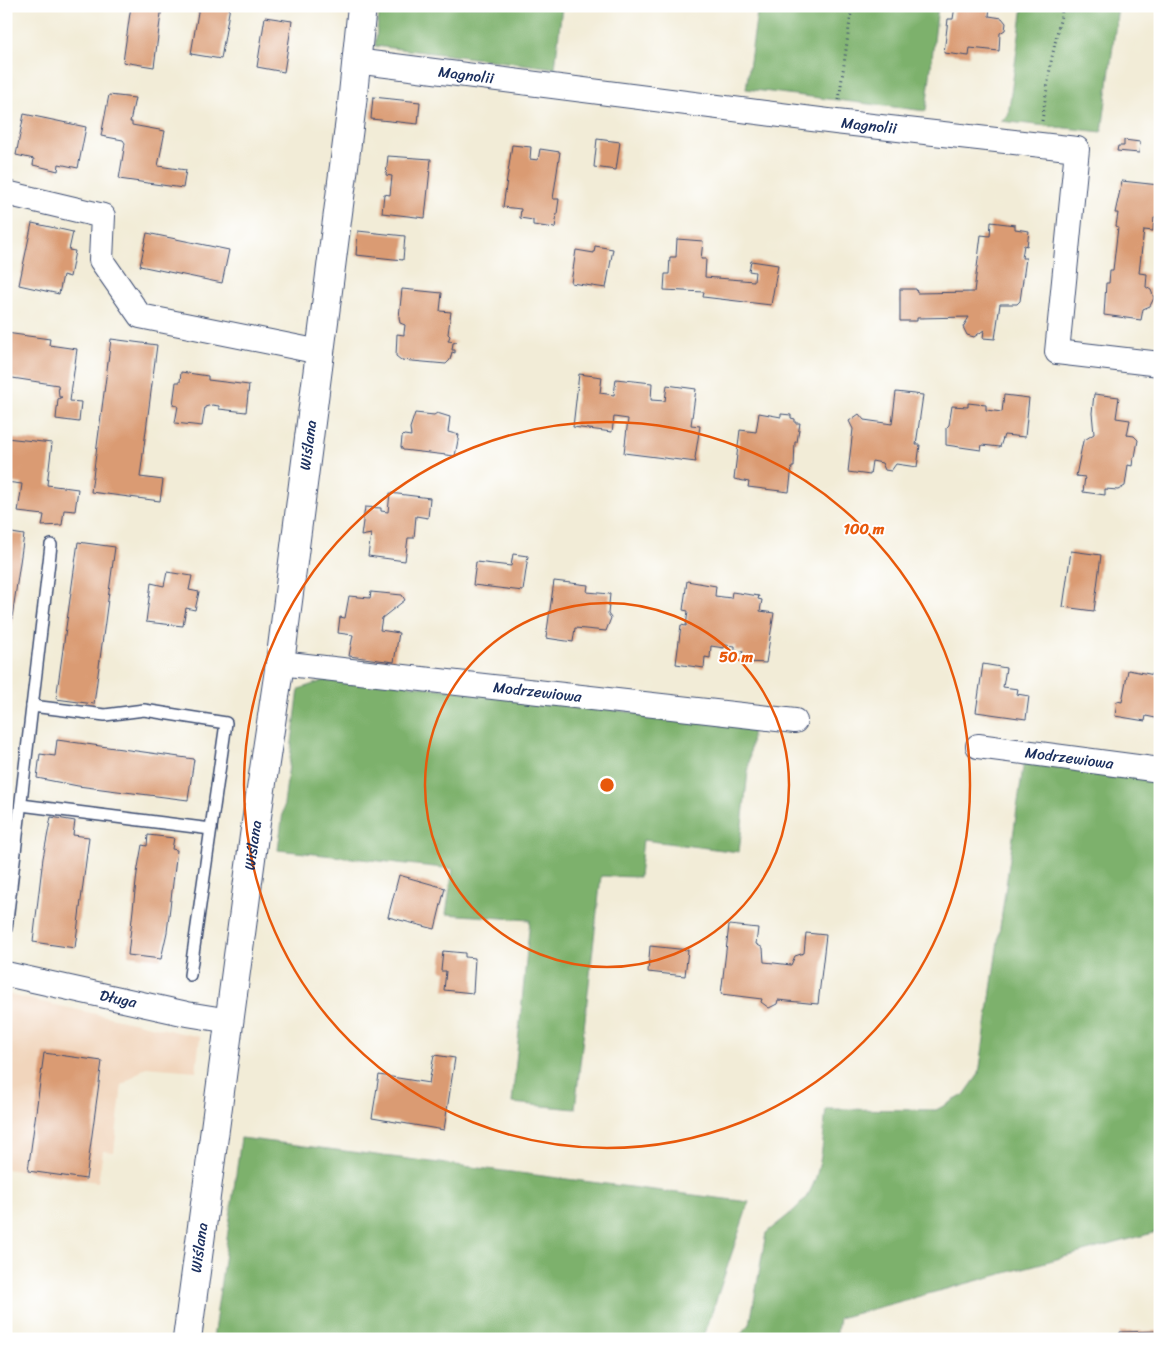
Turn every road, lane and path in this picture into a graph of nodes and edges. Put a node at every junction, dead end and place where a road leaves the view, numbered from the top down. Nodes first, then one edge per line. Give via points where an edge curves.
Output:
1 (362, 6) edge
2 (852, 6) edge
3 (1063, 6) edge
4 (355, 61) junction
5 (836, 122) junction
6 (1039, 145) junction
7 (6, 193) edge
8 (320, 352) junction
9 (1160, 364) edge
10 (51, 544) dead end
11 (280, 664) junction
12 (32, 706) junction
13 (795, 722) dead end
14 (978, 746) dead end
15 (1160, 770) edge
16 (21, 805) junction
17 (210, 829) junction
18 (6, 929) edge
19 (6, 974) edge
20 (190, 975) dead end
21 (230, 1021) junction
22 (187, 1339) edge

1 - 4 main road, Wiślana
2 - 5 path
3 - 6 path
4 - 5 street, Magnolii
4 - 8 main road, Wiślana
5 - 6 street, Magnolii
6 - 9 street, Magnolii via 1077,149 1057,352
7 - 8 street via 103,216 101,260 140,316
8 - 11 main road, Wiślana
10 - 12 lane
11 - 13 street, Modrzewiowa
11 - 21 main road, Wiślana
12 - 16 lane
12 - 17 lane via 105,715 144,710 226,723
14 - 15 street, Modrzewiowa
16 - 17 lane
16 - 18 lane
17 - 20 lane
19 - 21 street, Długa
21 - 22 main road, Wiślana

